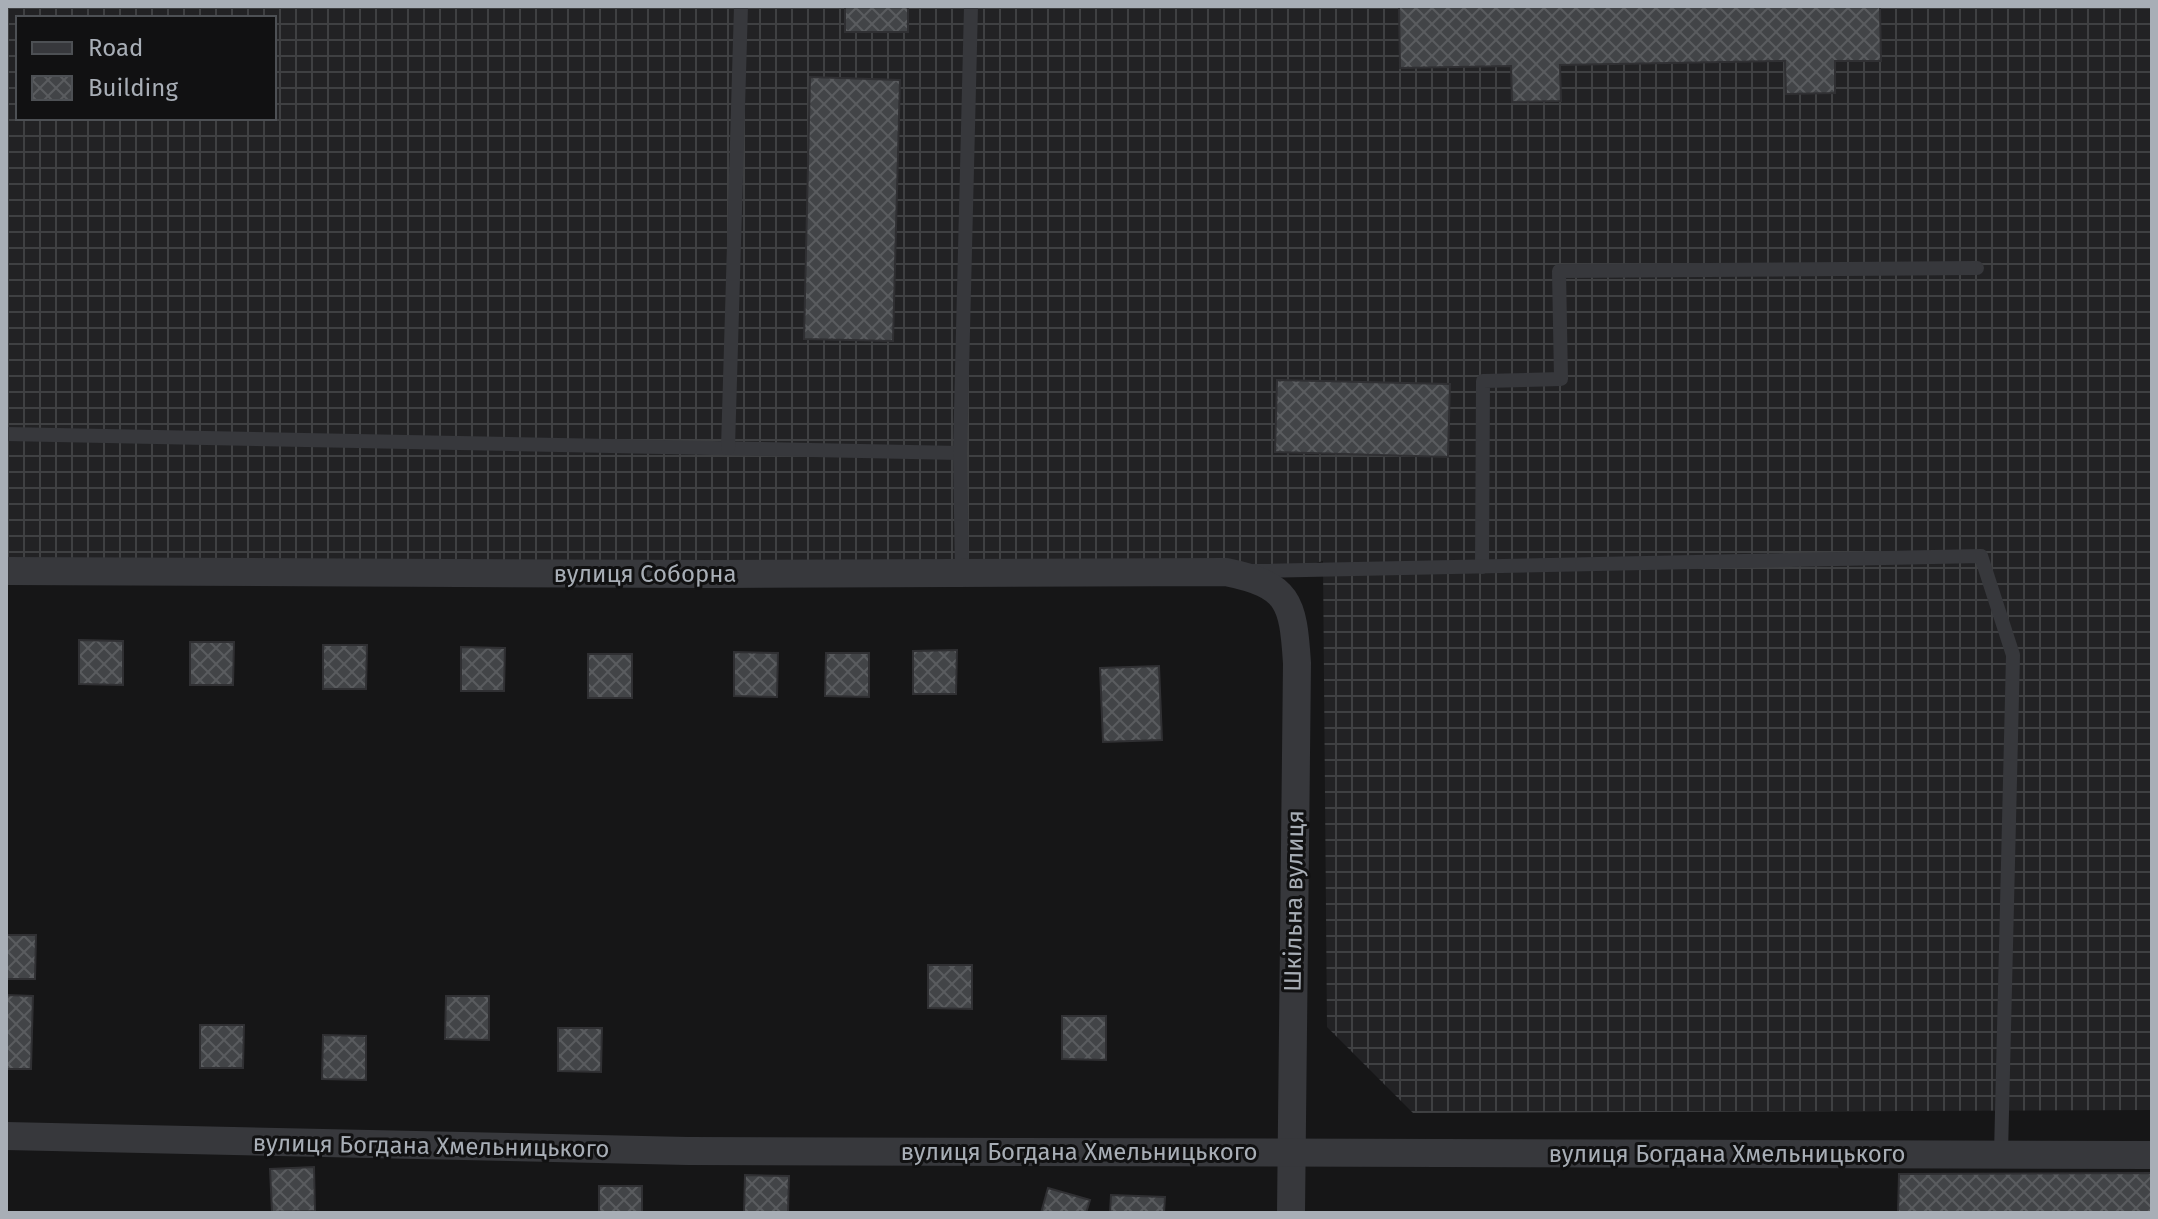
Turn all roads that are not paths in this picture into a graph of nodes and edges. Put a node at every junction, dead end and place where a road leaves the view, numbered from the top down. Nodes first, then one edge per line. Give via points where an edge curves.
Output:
1 (741, 6) edge
2 (971, 6) edge
3 (1977, 268) dead end
4 (6, 434) edge
5 (728, 448) junction
6 (960, 453) junction
7 (1482, 567) junction
8 (6, 571) edge
9 (1226, 572) junction
10 (962, 573) junction
11 (1280, 593) joint
12 (6, 1136) edge
13 (1291, 1153) junction
14 (2001, 1154) junction
15 (2152, 1155) edge
16 (1291, 1213) edge

1 - 5 lane
2 - 6 lane
3 - 7 lane via 1559,271 1561,379 1483,381
4 - 5 lane
5 - 6 lane
6 - 10 lane
7 - 9 lane
7 - 14 lane via 1981,556 2013,655
8 - 10 street, вулиця Соборна
9 - 10 street, вулиця Соборна
9 - 11 street, вулиця Соборна via 1258,579
11 - 13 street, Шкільна вулиця via 1292,613 1297,663
12 - 13 street, вулиця Богдана Хмельницького via 688,1151
13 - 14 street, вулиця Богдана Хмельницького
13 - 16 street, Шкільна вулиця
14 - 15 street, вулиця Богдана Хмельницького

